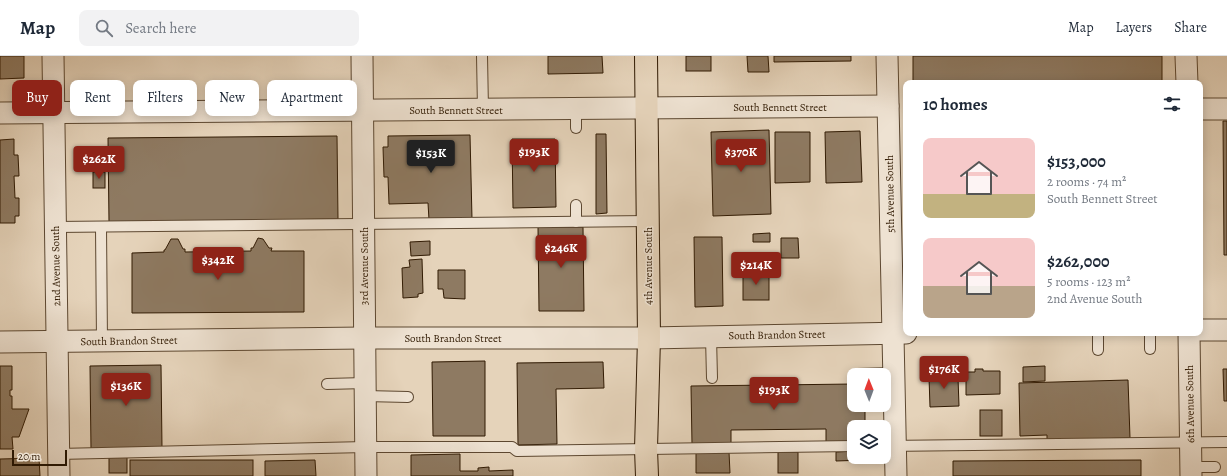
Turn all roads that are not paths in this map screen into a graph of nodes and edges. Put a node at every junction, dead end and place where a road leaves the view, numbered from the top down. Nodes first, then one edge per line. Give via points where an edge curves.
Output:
1 (52, 56) edge
2 (362, 56) edge
3 (482, 56) edge
4 (646, 56) edge
5 (887, 56) edge
6 (1186, 56) edge
7 (52, 80) edge
8 (1186, 80) edge
9 (888, 106) junction
10 (646, 108) junction
11 (483, 109) junction
12 (1203, 109) edge
13 (1227, 109) edge
14 (363, 110) junction
15 (0, 113) edge
16 (12, 113) edge
17 (62, 113) edge
18 (53, 116) edge
19 (576, 206) dead end
20 (648, 221) junction
21 (576, 222) junction
22 (364, 224) junction
23 (55, 227) junction
24 (101, 227) junction
25 (1203, 330) edge
26 (1227, 330) edge
27 (900, 333) edge
28 (710, 336) junction
29 (1098, 336) edge
30 (1150, 336) edge
31 (1189, 336) edge
32 (364, 338) junction
33 (649, 338) junction
34 (102, 341) junction
35 (0, 342) edge
36 (57, 342) junction
37 (1150, 349) dead end
38 (1098, 350) dead end
39 (891, 373) edge
40 (894, 373) junction
41 (712, 378) dead end
42 (327, 384) dead end
43 (365, 389) junction
44 (408, 397) dead end
45 (891, 428) edge
46 (1227, 442) edge
47 (1191, 443) junction
48 (847, 446) edge
49 (891, 446) edge
50 (366, 447) junction
51 (646, 449) junction
52 (891, 451) edge
53 (58, 454) junction
54 (1215, 467) dead end
55 (1191, 472) edge
56 (59, 476) edge
57 (366, 476) edge
58 (647, 476) edge
59 (896, 476) edge

1 - 7 street, 2nd Avenue South
2 - 14 street, 3rd Avenue South
3 - 11 lane
4 - 10 main road, 4th Avenue South
5 - 9 street, 5th Avenue South
6 - 8 street
9 - 10 street, South Bennett Street
9 - 27 street, 5th Avenue South
10 - 11 street, South Bennett Street via 576,118
10 - 20 main road, 4th Avenue South
11 - 14 street, South Bennett Street
12 - 13 street
14 - 17 street, South Bennett Street
14 - 22 street, 3rd Avenue South
15 - 16 street, South Bennett Street
18 - 23 street, 2nd Avenue South
19 - 21 lane
20 - 21 lane
20 - 33 main road, 4th Avenue South
21 - 22 lane
22 - 24 lane
22 - 32 street, 3rd Avenue South
23 - 24 lane
23 - 36 street, 2nd Avenue South
24 - 34 lane
25 - 26 street
27 - 28 street, South Brandon Street
27 - 40 street, 5th Avenue South
28 - 33 street, South Brandon Street
28 - 41 lane
29 - 38 lane
30 - 37 lane
31 - 47 street, 6th Avenue South
32 - 33 street, South Brandon Street
32 - 34 street, South Brandon Street
32 - 43 street, 3rd Avenue South
33 - 51 main road, 4th Avenue South
34 - 36 street, South Brandon Street
35 - 36 street, South Brandon Street
36 - 53 street, 2nd Avenue South
39 - 40 lane
40 - 45 street, 5th Avenue South
42 - 43 lane
43 - 44 lane
43 - 50 street, 3rd Avenue South
46 - 47 lane
47 - 49 lane
47 - 55 street, 6th Avenue South
48 - 51 lane
50 - 51 lane via 512,447 517,451
50 - 53 lane
50 - 57 street, 3rd Avenue South
51 - 58 main road, 4th Avenue South
52 - 59 street, 5th Avenue South
53 - 56 street, 2nd Avenue South
54 - 55 lane

